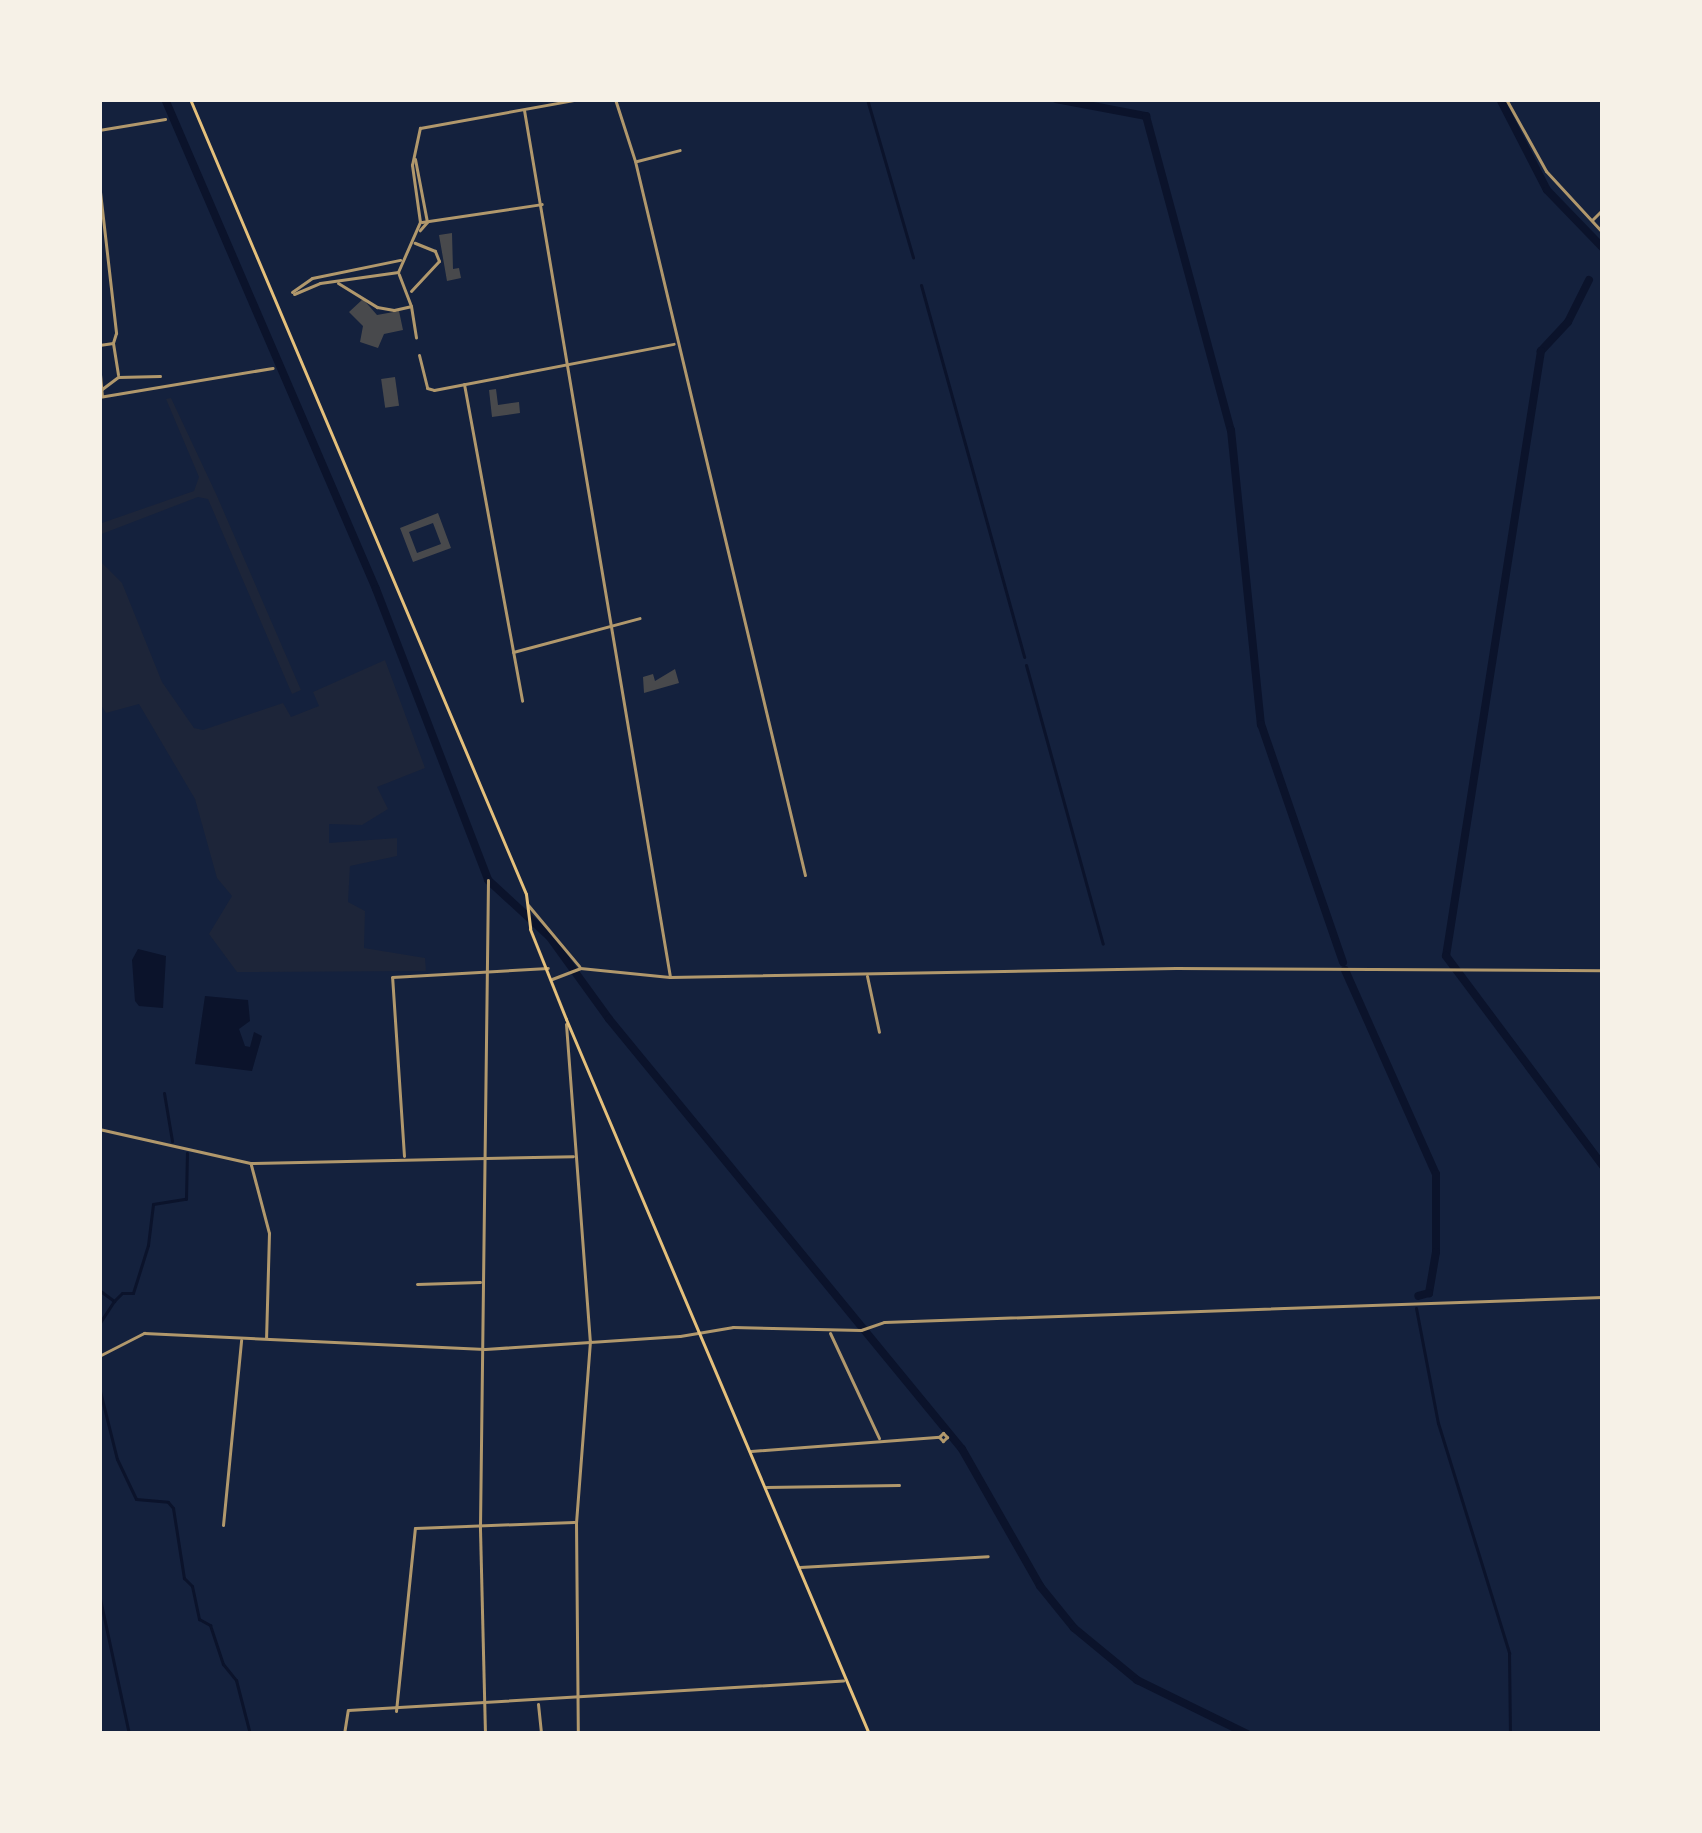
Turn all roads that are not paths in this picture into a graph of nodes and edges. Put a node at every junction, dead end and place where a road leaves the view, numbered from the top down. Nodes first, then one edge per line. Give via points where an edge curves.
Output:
1 (190, 99) edge
2 (580, 99) edge
3 (614, 99) edge
4 (1506, 99) edge
5 (524, 110) junction
6 (165, 119) dead end
7 (99, 130) edge
8 (680, 150) dead end
9 (635, 161) junction
10 (99, 183) edge
11 (542, 204) junction
12 (1603, 209) edge
13 (1591, 221) junction
14 (423, 222) junction
15 (1603, 233) edge
16 (413, 243) junction
17 (409, 250) junction
18 (398, 272) junction
19 (336, 282) junction
20 (410, 292) junction
21 (411, 306) junction
22 (416, 338) dead end
23 (113, 343) junction
24 (676, 344) junction
25 (99, 345) edge
26 (419, 355) dead end
27 (99, 363) edge
28 (569, 365) junction
29 (273, 368) dead end
30 (118, 376) junction
31 (160, 376) dead end
32 (464, 384) junction
33 (101, 394) edge
34 (640, 618) dead end
35 (610, 623) junction
36 (511, 652) junction
37 (522, 701) dead end
38 (805, 875) dead end
39 (488, 880) dead end
40 (528, 908) junction
41 (548, 968) junction
42 (577, 968) junction
43 (1603, 970) edge
44 (867, 974) junction
45 (670, 977) junction
46 (553, 980) junction
47 (566, 1019) junction
48 (880, 1032) dead end
49 (99, 1129) edge
50 (575, 1156) junction
51 (404, 1158) junction
52 (250, 1163) junction
53 (482, 1282) junction
54 (417, 1283) dead end
55 (1603, 1297) edge
56 (828, 1329) junction
57 (700, 1333) junction
58 (242, 1338) junction
59 (266, 1338) junction
60 (590, 1341) junction
61 (483, 1349) junction
62 (99, 1356) edge
63 (939, 1437) dead end
64 (879, 1439) junction
65 (749, 1451) junction
66 (899, 1485) dead end
67 (764, 1487) junction
68 (576, 1522) junction
69 (223, 1526) dead end
70 (480, 1526) junction
71 (988, 1556) dead end
72 (798, 1568) junction
73 (845, 1680) junction
74 (573, 1700) junction
75 (538, 1702) junction
76 (396, 1711) junction
77 (344, 1734) edge
78 (484, 1734) edge
79 (541, 1734) edge
80 (578, 1734) edge
81 (868, 1734) edge

1 - 40 main road
2 - 5 street
3 - 9 street
4 - 13 street via 1546,171
5 - 11 street
5 - 14 street via 420,128 414,158
6 - 7 street
8 - 9 street
9 - 24 street
10 - 23 street
11 - 14 street
11 - 28 street
12 - 13 street
13 - 15 street
14 - 16 street
16 - 17 street
16 - 20 street via 439,261
17 - 18 street
17 - 19 street via 404,259 312,278 293,293
18 - 19 street
18 - 20 street
19 - 21 street via 384,310
20 - 21 street
21 - 22 street
23 - 25 street
23 - 30 street
24 - 28 street
24 - 38 street
26 - 32 street via 427,388
27 - 33 street
28 - 32 street
28 - 35 street
29 - 33 street
30 - 31 street
30 - 33 street
32 - 36 street
34 - 35 street
35 - 36 street
35 - 45 street
36 - 37 street
39 - 53 street
40 - 41 main road
40 - 42 street
41 - 46 main road
41 - 51 street via 392,977
42 - 45 street
42 - 46 street
43 - 44 street
44 - 45 street
44 - 48 street
46 - 47 main road
47 - 50 street
47 - 57 main road
49 - 52 street
50 - 51 street
50 - 60 street
51 - 52 street
52 - 59 street via 269,1233
53 - 54 street
53 - 61 street
55 - 56 street
56 - 57 street
56 - 64 street
57 - 60 street
57 - 65 main road
58 - 59 street
58 - 62 street via 144,1333
58 - 69 street
59 - 61 street
60 - 61 street
60 - 68 street
61 - 70 street
63 - 64 street
64 - 65 street
65 - 67 main road
66 - 67 street
67 - 72 main road
68 - 70 street
68 - 74 street
70 - 76 street via 415,1528
70 - 78 street
71 - 72 street
72 - 73 main road
73 - 74 street
73 - 81 main road
74 - 75 street
74 - 80 street
75 - 76 street
75 - 79 street
76 - 77 street via 348,1710

